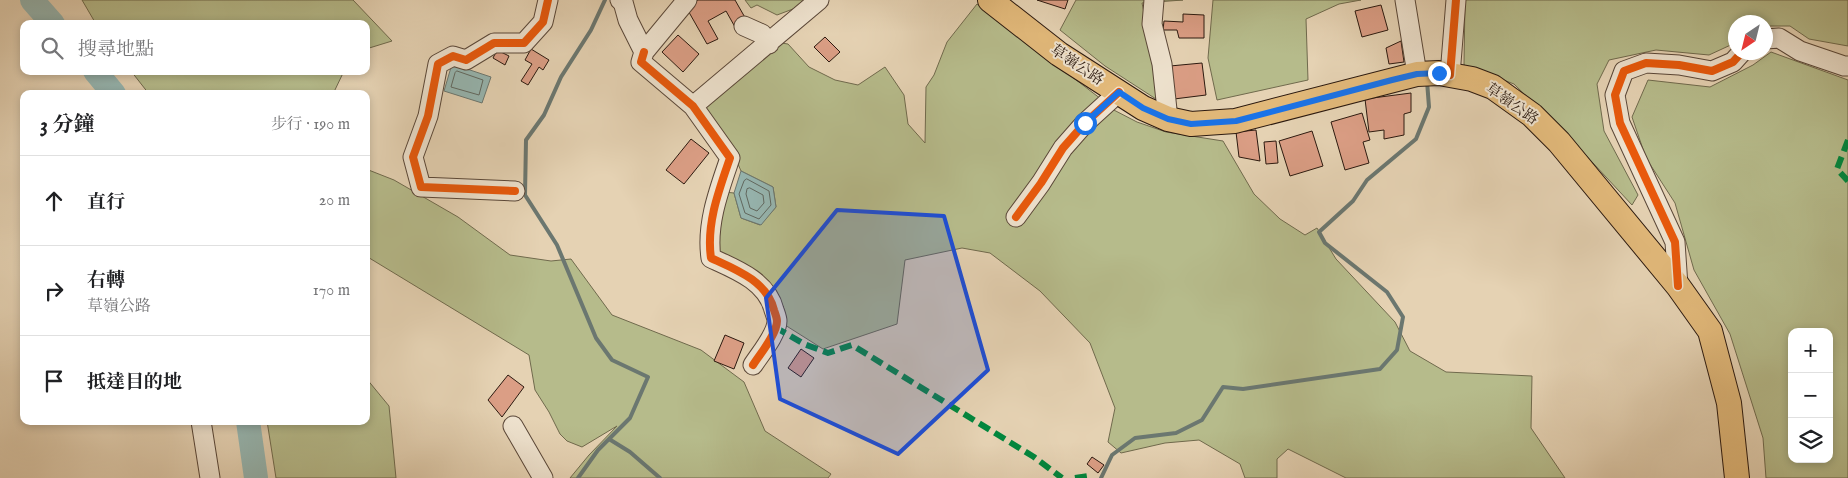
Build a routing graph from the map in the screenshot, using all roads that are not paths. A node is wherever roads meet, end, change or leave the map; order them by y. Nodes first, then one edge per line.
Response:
1 (548, 0) edge
2 (620, 0) edge
3 (686, 0) edge
4 (819, 0) edge
5 (990, 0) edge
6 (1154, 0) edge
7 (1405, 0) edge
8 (1456, 0) edge
9 (744, 26) dead end
10 (1773, 38) edge
11 (768, 44) junction
12 (644, 52) junction
13 (1735, 60) edge
14 (1848, 66) edge
15 (1417, 74) junction
16 (1450, 75) junction
17 (1119, 92) junction
18 (693, 106) junction
19 (1168, 119) junction
20 (515, 191) dead end
21 (1016, 217) dead end
22 (1678, 286) junction
23 (753, 365) dead end
24 (202, 425) edge
25 (513, 426) dead end
26 (210, 478) edge
27 (543, 478) edge
28 (1737, 478) edge

1 - 20 street
2 - 12 street
3 - 12 street
4 - 11 street
5 - 17 main road, 草嶺公路
6 - 19 street
7 - 15 street
8 - 16 street
9 - 11 street
10 - 14 street
11 - 18 street
12 - 18 street
13 - 22 street
15 - 16 main road, 草嶺公路
15 - 19 main road, 草嶺公路
16 - 22 main road, 草嶺公路
17 - 19 main road, 草嶺公路
17 - 21 street
18 - 23 street
22 - 28 main road, 草嶺公路
24 - 26 street
25 - 27 street

